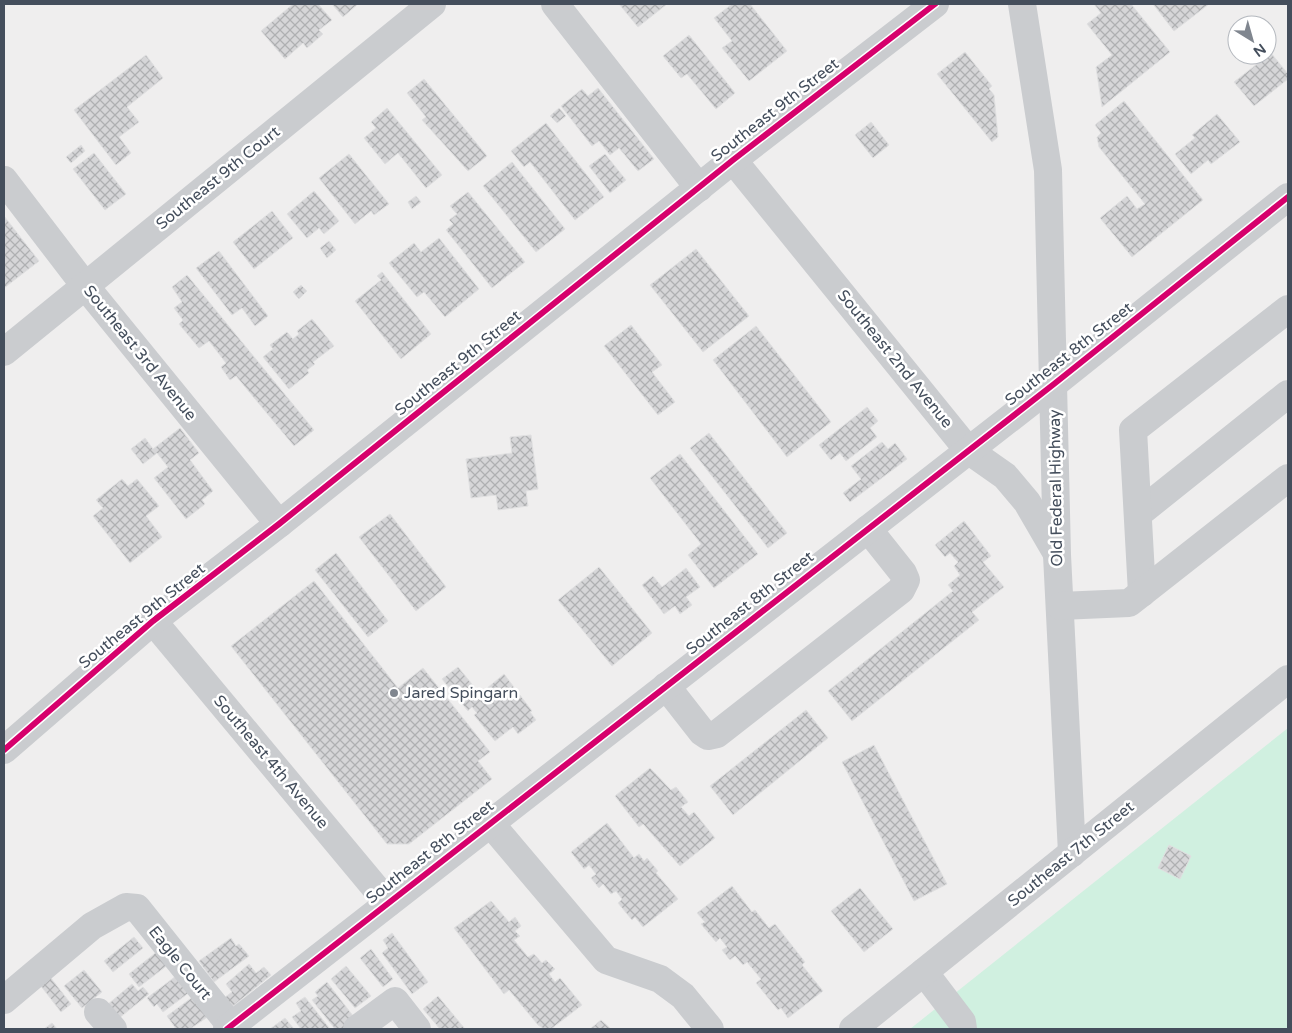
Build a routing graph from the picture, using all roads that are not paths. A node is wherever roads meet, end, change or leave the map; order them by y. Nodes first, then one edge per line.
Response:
1 (432, 4) edge
2 (555, 4) edge
3 (935, 4) edge
4 (1022, 4) edge
5 (732, 160) junction
6 (4, 180) edge
7 (699, 188) junction
8 (1288, 198) edge
9 (86, 287) junction
10 (1288, 309) edge
11 (4, 352) edge
12 (1054, 384) junction
13 (1288, 394) edge
14 (968, 450) junction
15 (1288, 478) edge
16 (1138, 514) junction
17 (279, 524) junction
18 (868, 529) junction
19 (1057, 555) junction
20 (1142, 593) junction
21 (1060, 606) junction
22 (153, 621) junction
23 (1288, 679) edge
24 (666, 686) junction
25 (4, 750) edge
26 (490, 823) junction
27 (1072, 853) junction
28 (388, 903) junction
29 (924, 972) junction
30 (4, 1000) edge
31 (229, 1028) edge
32 (357, 1029) edge
33 (417, 1029) edge
34 (710, 1029) edge
35 (853, 1029) edge
36 (963, 1029) edge

1 - 9 street, Southeast 9th Court
2 - 7 street
3 - 5 street, Southeast 9th Street
4 - 12 street, Old Federal Highway
5 - 7 street, Southeast 9th Street
5 - 14 street, Southeast 2nd Avenue
6 - 9 street, Southeast 3rd Avenue
7 - 17 street, Southeast 9th Street
8 - 12 street, Southeast 8th Street
9 - 11 street, Southeast 9th Court
9 - 17 street, Southeast 3rd Avenue
10 - 16 street
12 - 14 street, Southeast 8th Street
12 - 19 street, Old Federal Highway
13 - 16 street
14 - 18 street, Southeast 8th Street
14 - 19 street, Southeast 2nd Avenue
15 - 20 street
16 - 20 street
17 - 22 street, Southeast 9th Street
18 - 24 street, Southeast 8th Street
18 - 24 street
19 - 21 street, Old Federal Highway
20 - 21 street
21 - 27 street, Old Federal Highway
22 - 25 street, Southeast 9th Street
22 - 28 street, Southeast 4th Avenue
23 - 27 street, Southeast 7th Street
24 - 26 street, Southeast 8th Street
26 - 28 street, Southeast 8th Street
26 - 34 street
27 - 29 street, Southeast 7th Street
28 - 31 street, Southeast 8th Street
29 - 35 street, Southeast 7th Street
29 - 36 street
30 - 31 street, Eagle Court
32 - 33 street

